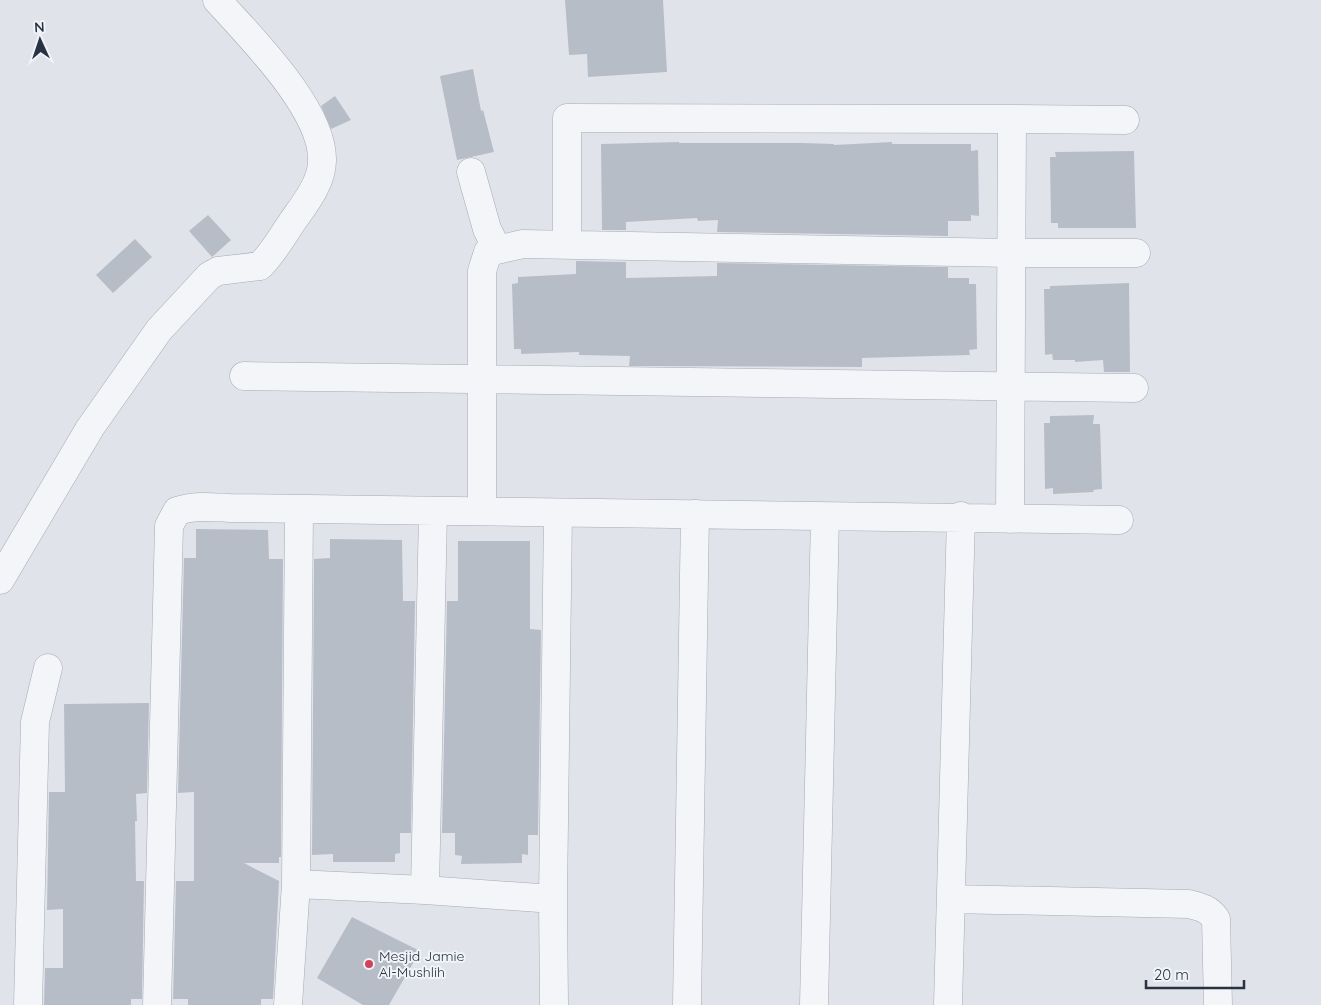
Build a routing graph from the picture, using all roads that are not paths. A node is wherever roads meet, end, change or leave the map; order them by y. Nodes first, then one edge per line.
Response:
1 (217, 0) edge
2 (1012, 119) junction
3 (1125, 120) dead end
4 (472, 172) dead end
5 (567, 245) junction
6 (488, 252) junction
7 (1012, 253) junction
8 (1136, 253) dead end
9 (244, 376) dead end
10 (482, 380) junction
11 (1011, 388) junction
12 (1134, 388) dead end
13 (299, 509) junction
14 (482, 511) junction
15 (433, 512) junction
16 (558, 513) junction
17 (695, 514) junction
18 (961, 516) junction
19 (824, 517) junction
20 (1010, 519) junction
21 (1119, 520) dead end
22 (0, 580) edge
23 (48, 668) dead end
24 (296, 884) junction
25 (425, 890) junction
26 (553, 899) junction
27 (951, 899) junction
28 (28, 1005) edge
29 (157, 1005) edge
30 (288, 1005) edge
31 (554, 1005) edge
32 (687, 1005) edge
33 (814, 1005) edge
34 (948, 1005) edge
35 (1218, 1005) edge

1 - 22 street
2 - 3 street
2 - 5 street
2 - 7 street
4 - 6 street
5 - 6 street
5 - 7 street
6 - 10 street
7 - 8 street
7 - 11 street
9 - 10 street
10 - 11 street
10 - 14 street
11 - 12 street
11 - 20 street
13 - 15 street
13 - 24 street
13 - 29 street
14 - 15 street
14 - 16 street
15 - 25 street
16 - 17 street
16 - 26 street
17 - 19 street
17 - 32 street
18 - 19 street
18 - 20 street
18 - 27 street
19 - 33 street
20 - 21 street
23 - 28 street
24 - 25 street
24 - 30 street
25 - 26 street
26 - 31 street
27 - 34 street
27 - 35 street

